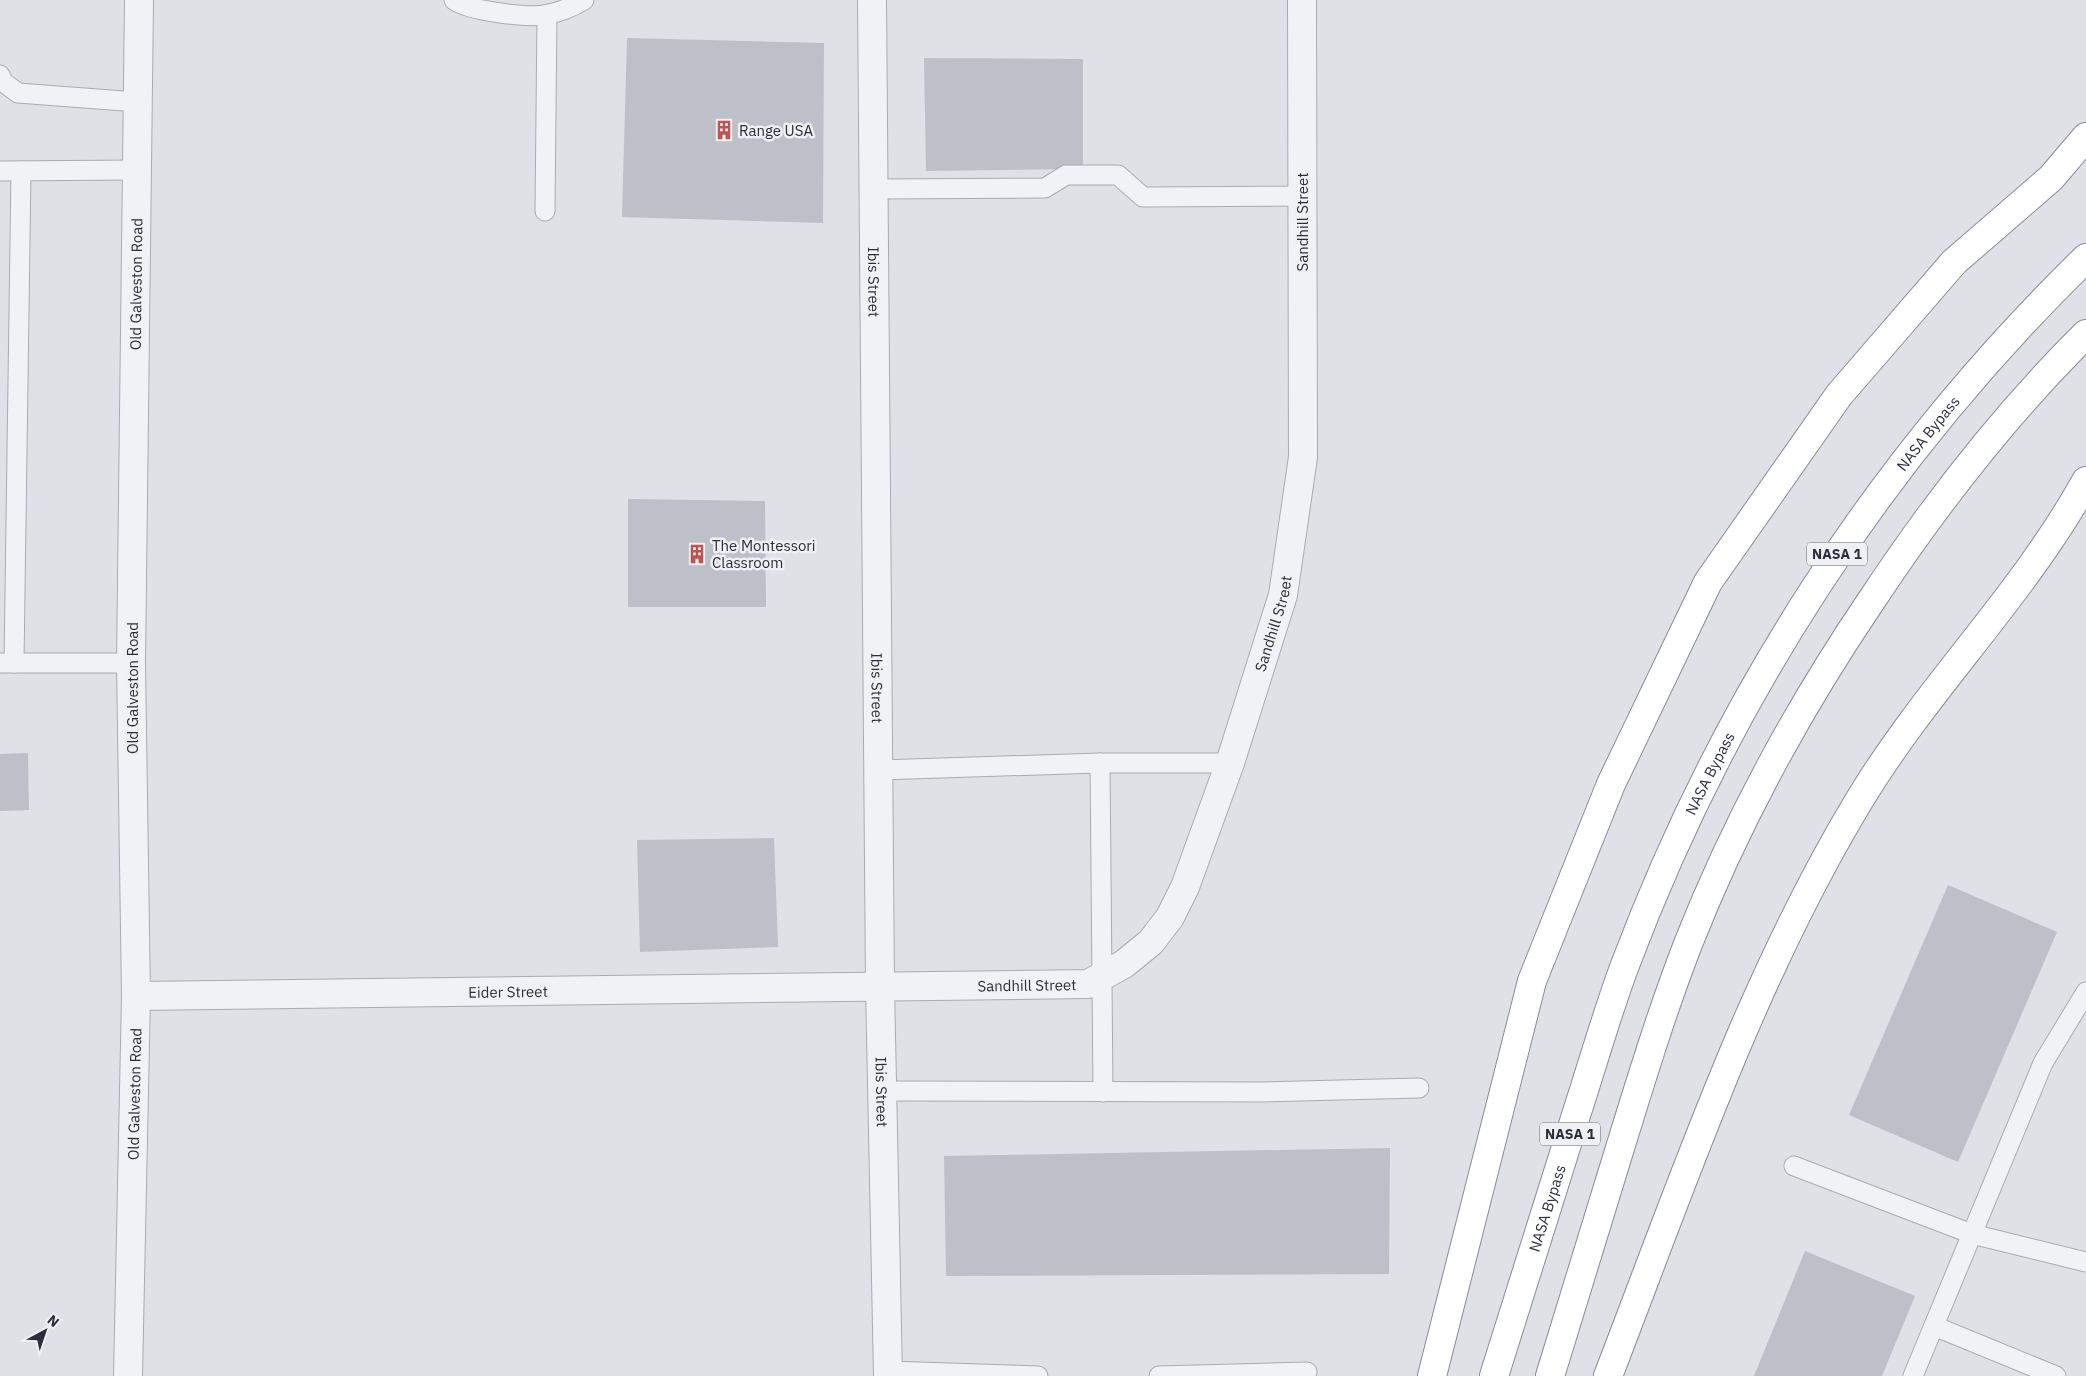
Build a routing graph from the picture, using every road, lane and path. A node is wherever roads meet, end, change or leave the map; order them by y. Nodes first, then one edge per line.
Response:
1 (139, 0) edge
2 (454, 0) edge
3 (584, 0) edge
4 (872, 0) edge
5 (1302, 0) edge
6 (547, 15) junction
7 (0, 75) edge
8 (137, 102) junction
9 (2086, 136) edge
10 (136, 170) junction
11 (0, 171) edge
12 (21, 171) junction
13 (875, 189) junction
14 (1302, 196) junction
15 (545, 211) dead end
16 (2086, 258) edge
17 (2086, 334) edge
18 (2086, 481) edge
19 (130, 663) junction
20 (7, 664) edge
21 (1100, 763) junction
22 (1230, 763) junction
23 (879, 770) junction
24 (1102, 976) junction
25 (880, 986) junction
26 (2086, 992) edge
27 (136, 996) junction
28 (2078, 1020) edge
29 (1419, 1088) dead end
30 (882, 1092) junction
31 (1102, 1092) junction
32 (1794, 1166) dead end
33 (1972, 1234) junction
34 (2086, 1262) edge
35 (1934, 1326) junction
36 (2014, 1368) edge
37 (1307, 1372) dead end
38 (888, 1373) edge
39 (128, 1376) edge
40 (1038, 1376) edge
41 (1159, 1376) edge
42 (1432, 1376) edge
43 (1494, 1376) edge
44 (1550, 1376) edge
45 (1608, 1376) edge
46 (1913, 1376) edge
47 (2056, 1376) edge

1 - 8 street, Old Galveston Road
2 - 6 lane
3 - 6 lane
4 - 13 street, Ibis Street
5 - 14 street, Sandhill Street
6 - 15 lane
7 - 8 lane
8 - 10 street, Old Galveston Road
9 - 42 highway
10 - 12 lane
10 - 19 street, Old Galveston Road
11 - 12 lane
12 - 20 lane
13 - 14 lane
13 - 23 street, Ibis Street
14 - 22 street, Sandhill Street
16 - 43 highway, NASA Bypass / NASA 1
17 - 44 highway, NASA 1
18 - 45 highway
19 - 20 lane
19 - 27 street, Old Galveston Road
21 - 22 lane
21 - 23 lane
21 - 24 lane
22 - 24 street, Sandhill Street
23 - 25 street, Ibis Street
24 - 25 street, Sandhill Street
24 - 31 lane
25 - 27 street, Eider Street
25 - 30 street, Ibis Street
26 - 28 lane
27 - 39 street, Old Galveston Road
28 - 33 lane
29 - 31 lane
30 - 31 lane
30 - 38 street, Ibis Street
32 - 33 lane
33 - 34 lane
33 - 35 lane
35 - 36 lane
35 - 46 lane
36 - 47 lane
37 - 41 lane
38 - 40 lane

